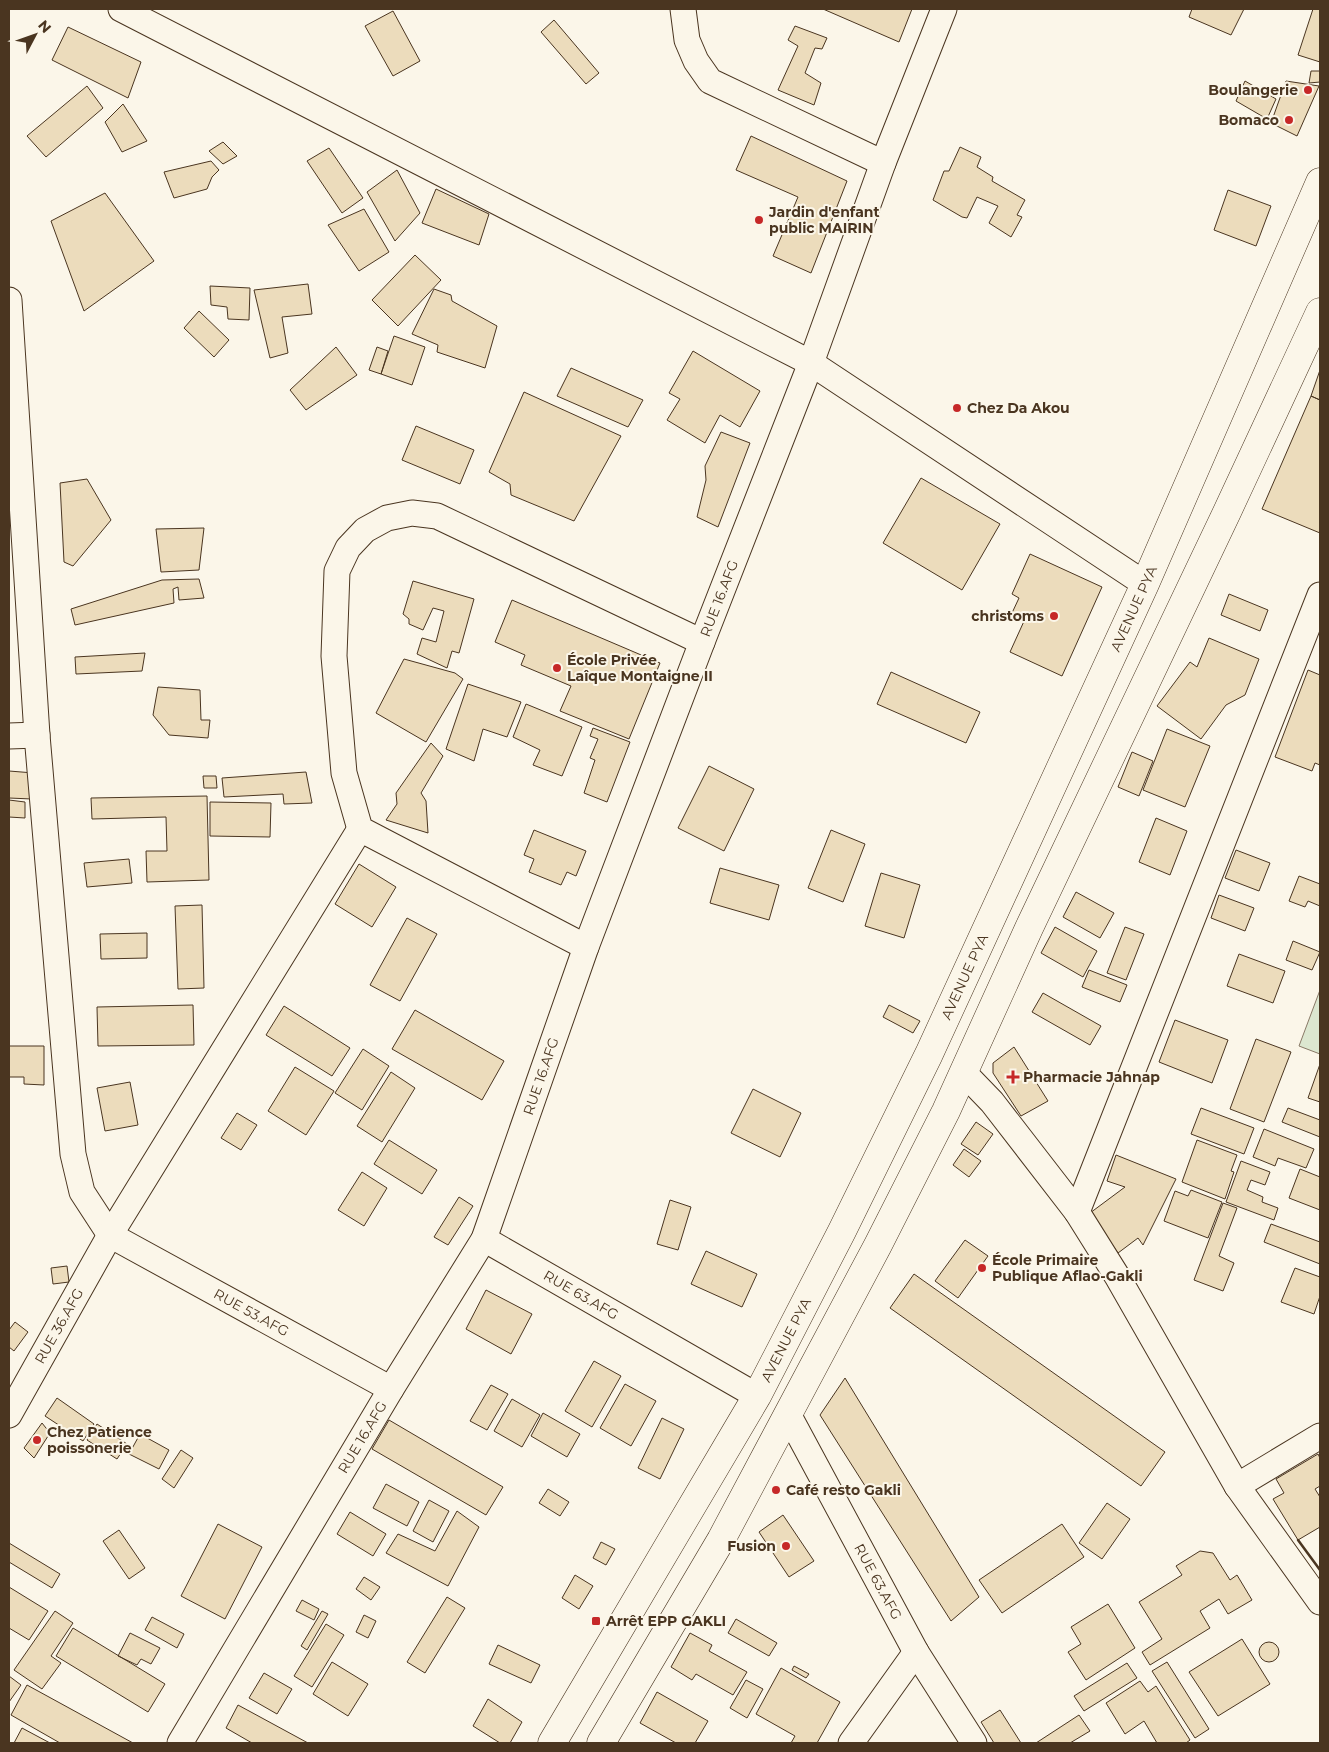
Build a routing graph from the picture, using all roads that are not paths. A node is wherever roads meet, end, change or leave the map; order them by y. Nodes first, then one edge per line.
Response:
1 (121, 9) edge
2 (683, 9) edge
3 (700, 9) edge
4 (944, 9) edge
5 (687, 40) junction
6 (883, 163) junction
7 (1320, 182) edge
8 (9, 300) edge
9 (1320, 312) edge
10 (811, 363) junction
11 (1145, 584) junction
12 (1320, 595) edge
13 (702, 642) junction
14 (9, 736) edge
15 (37, 736) junction
16 (360, 829) junction
17 (586, 947) junction
18 (929, 1054) junction
19 (964, 1073) junction
20 (1077, 1212) junction
21 (110, 1236) junction
22 (484, 1239) junction
23 (391, 1389) junction
24 (757, 1396) junction
25 (9, 1415) edge
26 (789, 1416) junction
27 (1319, 1435) edge
28 (1237, 1486) junction
29 (1320, 1602) edge
30 (916, 1652) junction
31 (180, 1743) edge
32 (552, 1743) edge
33 (601, 1743) edge
34 (851, 1743) edge
35 (974, 1743) edge

1 - 10 street
2 - 5 street
3 - 5 street
4 - 6 street, RUE 16.AFG
5 - 6 street
6 - 10 street, RUE 16.AFG
7 - 11 main road, AVENUE PYA
8 - 15 street
9 - 19 main road
10 - 11 street
10 - 13 street, RUE 16.AFG
11 - 18 main road, AVENUE PYA
12 - 20 street
13 - 16 street
13 - 17 street, RUE 16.AFG
14 - 15 street
15 - 21 street
16 - 17 street
16 - 21 street, RUE 36.AFG
17 - 22 street, RUE 16.AFG
18 - 19 main road
18 - 24 main road, AVENUE PYA
19 - 20 street
19 - 26 main road
20 - 28 street
21 - 23 street, RUE 53.AFG
21 - 25 street, RUE 36.AFG
22 - 23 street, RUE 16.AFG
22 - 24 street, RUE 63.AFG
23 - 31 street, RUE 16.AFG
24 - 26 main road
24 - 32 main road, AVENUE PYA
26 - 30 street, RUE 63.AFG
26 - 33 main road
27 - 28 street
28 - 29 street
30 - 34 street
30 - 35 street, RUE 63.AFG

